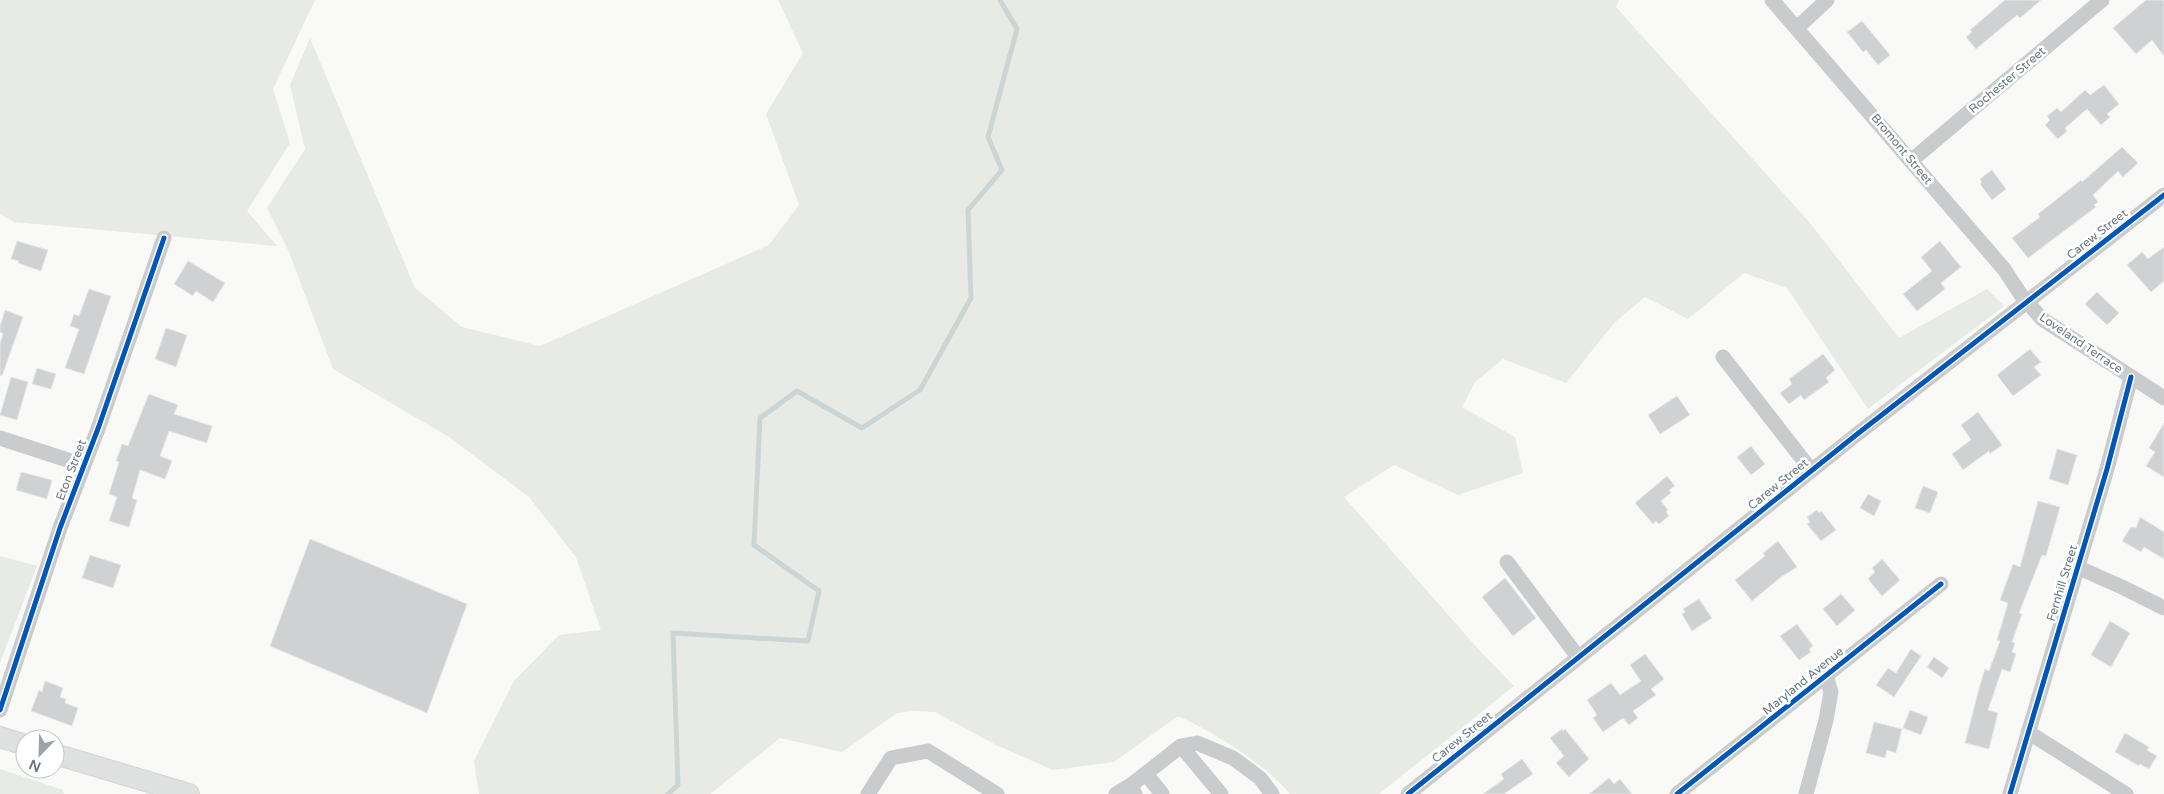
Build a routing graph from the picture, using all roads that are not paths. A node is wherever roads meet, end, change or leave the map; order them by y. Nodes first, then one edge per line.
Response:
1 (1772, 0) edge
2 (1827, 0) edge
3 (2102, 0) edge
4 (1797, 28) junction
5 (1912, 160) junction
6 (2164, 195) edge
7 (164, 238) dead end
8 (2026, 301) junction
9 (1723, 357) dead end
10 (2131, 377) junction
11 (2164, 398) edge
12 (0, 438) edge
13 (83, 465) junction
14 (1811, 470) junction
15 (1507, 562) dead end
16 (2077, 567) junction
17 (1941, 584) dead end
18 (2164, 608) edge
19 (1578, 657) junction
20 (1826, 676) junction
21 (0, 710) edge
22 (2028, 732) junction
23 (0, 737) edge
24 (15, 742) edge
25 (1181, 746) junction
26 (65, 757) edge
27 (1146, 774) junction
28 (1133, 789) edge
29 (189, 794) edge
30 (868, 794) edge
31 (997, 794) edge
32 (1116, 794) edge
33 (1162, 794) edge
34 (1221, 794) edge
35 (1272, 794) edge
36 (1408, 794) edge
37 (1677, 794) edge
38 (1806, 794) edge
39 (2010, 794) edge
40 (2126, 794) edge

1 - 4 street, Bromont Street
2 - 4 street
3 - 5 street, Rochester Street
4 - 5 street, Bromont Street
5 - 8 street, Bromont Street
6 - 8 street, Carew Street
7 - 13 street, Eton Street
8 - 10 street, Loveland Terrace
8 - 14 street, Carew Street
9 - 14 street
10 - 11 street, Loveland Terrace
10 - 16 street, Fernhill Street
12 - 13 street
13 - 21 street, Eton Street
14 - 19 street, Carew Street
15 - 19 street
16 - 18 street
16 - 22 street, Fernhill Street
17 - 20 street, Maryland Avenue
19 - 36 street, Carew Street
20 - 37 street, Maryland Avenue
20 - 38 street
22 - 39 street, Fernhill Street
22 - 40 street
23 - 24 main road
25 - 27 street
25 - 34 street
25 - 35 street
26 - 29 main road
27 - 28 street
27 - 33 street
28 - 32 street
30 - 31 street

